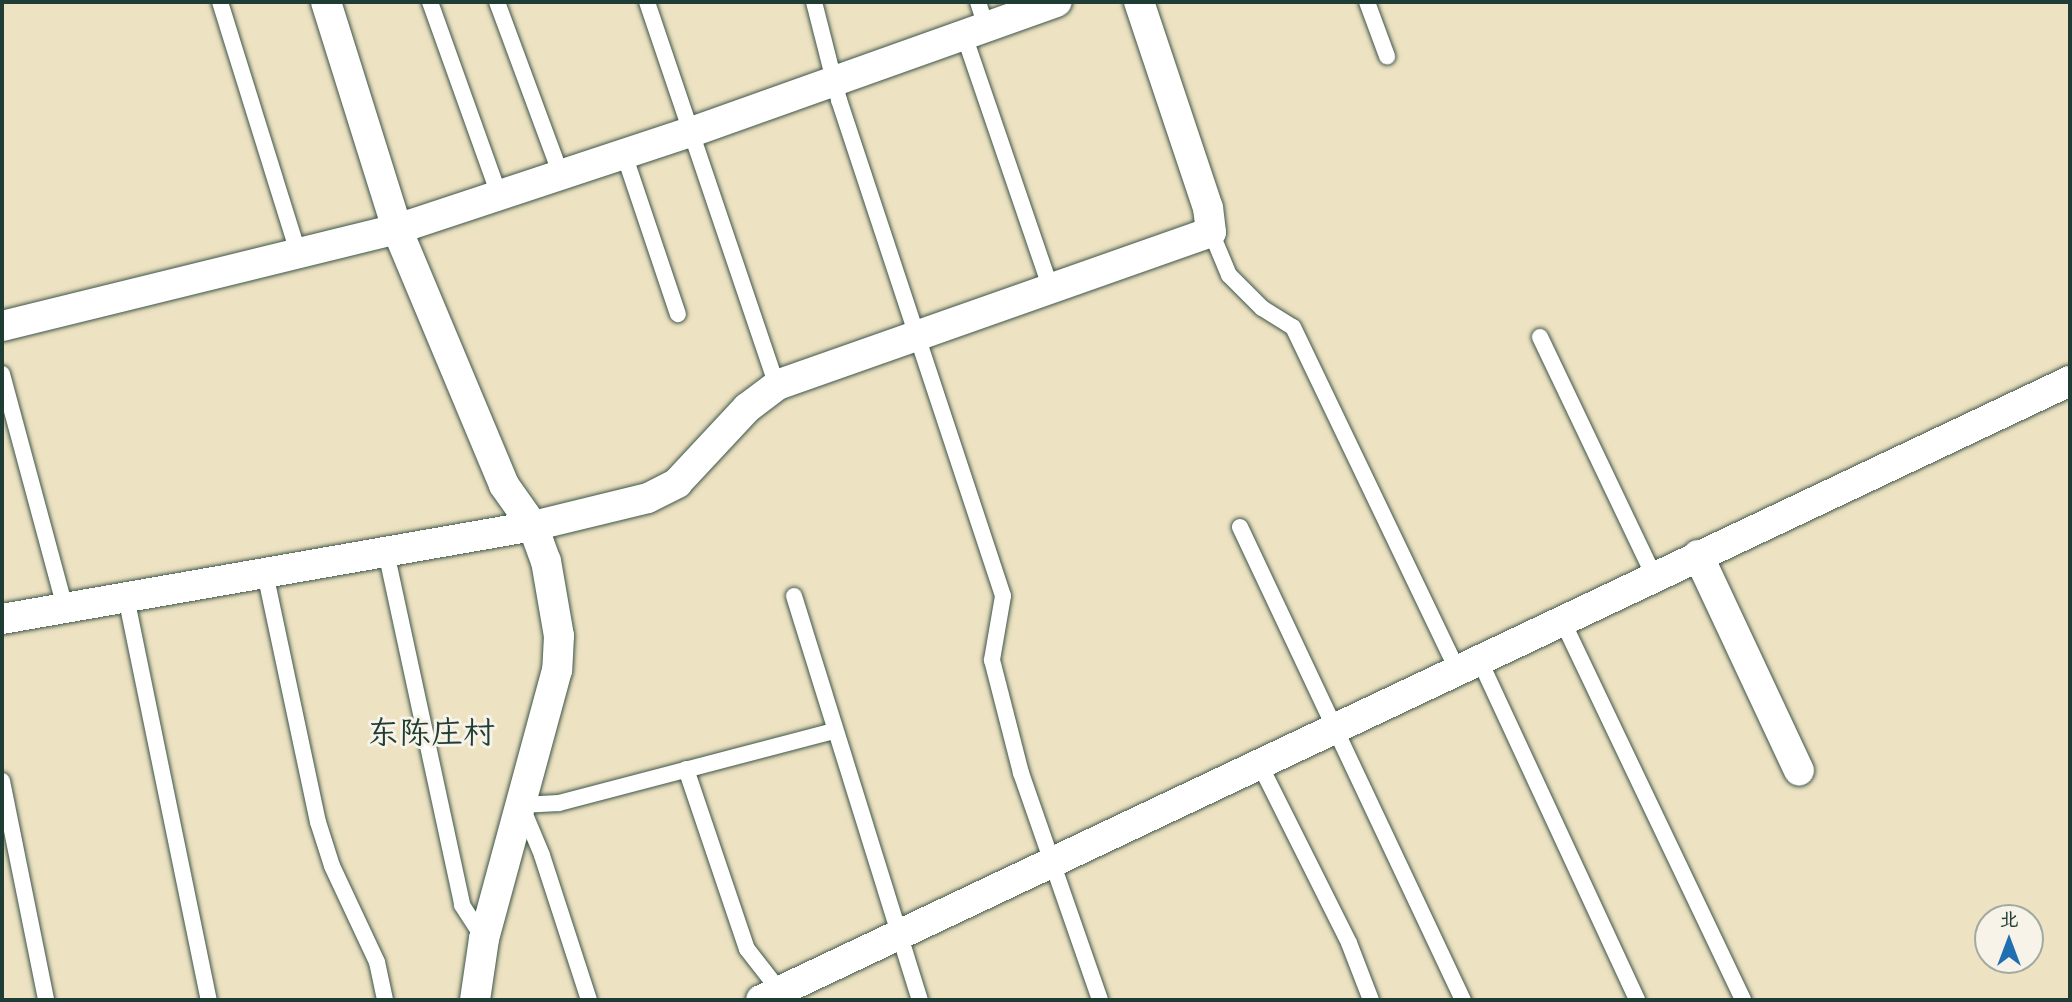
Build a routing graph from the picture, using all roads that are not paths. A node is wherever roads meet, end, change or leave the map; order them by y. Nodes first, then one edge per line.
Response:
1 (220, 2) edge
2 (326, 2) edge
3 (430, 2) edge
4 (497, 2) edge
5 (647, 2) edge
6 (814, 2) edge
7 (1057, 2) edge
8 (1139, 2) edge
9 (1367, 2) edge
10 (976, 21) edge
11 (1387, 56) dead end
12 (836, 80) junction
13 (694, 131) junction
14 (624, 154) junction
15 (561, 175) junction
16 (499, 195) junction
17 (397, 229) junction
18 (1212, 232) junction
19 (298, 253) junction
20 (1051, 289) junction
21 (678, 314) dead end
22 (2, 326) edge
23 (915, 334) junction
24 (1539, 337) dead end
25 (2, 374) edge
26 (2070, 380) edge
27 (777, 385) junction
28 (533, 526) junction
29 (1240, 527) dead end
30 (386, 552) junction
31 (1698, 555) junction
32 (265, 573) junction
33 (1654, 576) junction
34 (794, 596) dead end
35 (126, 597) junction
36 (65, 608) junction
37 (2, 619) edge
38 (1562, 620) junction
39 (1468, 664) junction
40 (1334, 727) junction
41 (834, 731) junction
42 (1259, 763) junction
43 (686, 769) junction
44 (1799, 771) dead end
45 (2, 781) edge
46 (521, 805) junction
47 (1051, 863) junction
48 (897, 937) junction
49 (484, 939) junction
50 (776, 997) edge
51 (46, 1000) edge
52 (209, 1000) edge
53 (385, 1000) edge
54 (475, 1000) edge
55 (589, 1000) edge
56 (920, 1000) edge
57 (1100, 1000) edge
58 (1371, 1000) edge
59 (1463, 1000) edge
60 (1637, 1000) edge
61 (1742, 1000) edge

1 - 19 lane
2 - 17 street
3 - 16 lane
4 - 15 lane
5 - 13 lane
6 - 12 lane
7 - 10 street
8 - 18 street
9 - 11 lane
10 - 12 street
10 - 20 lane
12 - 13 street
12 - 23 lane
13 - 14 street
13 - 27 lane
14 - 15 street
14 - 21 lane
15 - 16 street
16 - 17 street
17 - 19 street
17 - 28 street
18 - 20 street
18 - 39 lane
19 - 22 street
20 - 23 street
23 - 27 street
23 - 47 lane
24 - 33 lane
25 - 36 lane
26 - 31 street
27 - 28 street
28 - 30 street
28 - 46 street
29 - 40 lane
30 - 32 street
30 - 49 lane
31 - 33 street
31 - 44 street
32 - 35 street
32 - 53 lane
33 - 38 street
34 - 41 lane
35 - 36 street
35 - 52 lane
36 - 37 street
38 - 39 street
38 - 61 lane
39 - 40 street
39 - 60 lane
40 - 42 street
40 - 59 lane
41 - 43 lane
41 - 48 lane
42 - 47 street
42 - 58 lane
43 - 46 lane
43 - 50 lane
45 - 51 lane
46 - 49 street
46 - 55 lane
47 - 48 street
47 - 57 lane
48 - 50 street
48 - 56 lane
49 - 54 street

